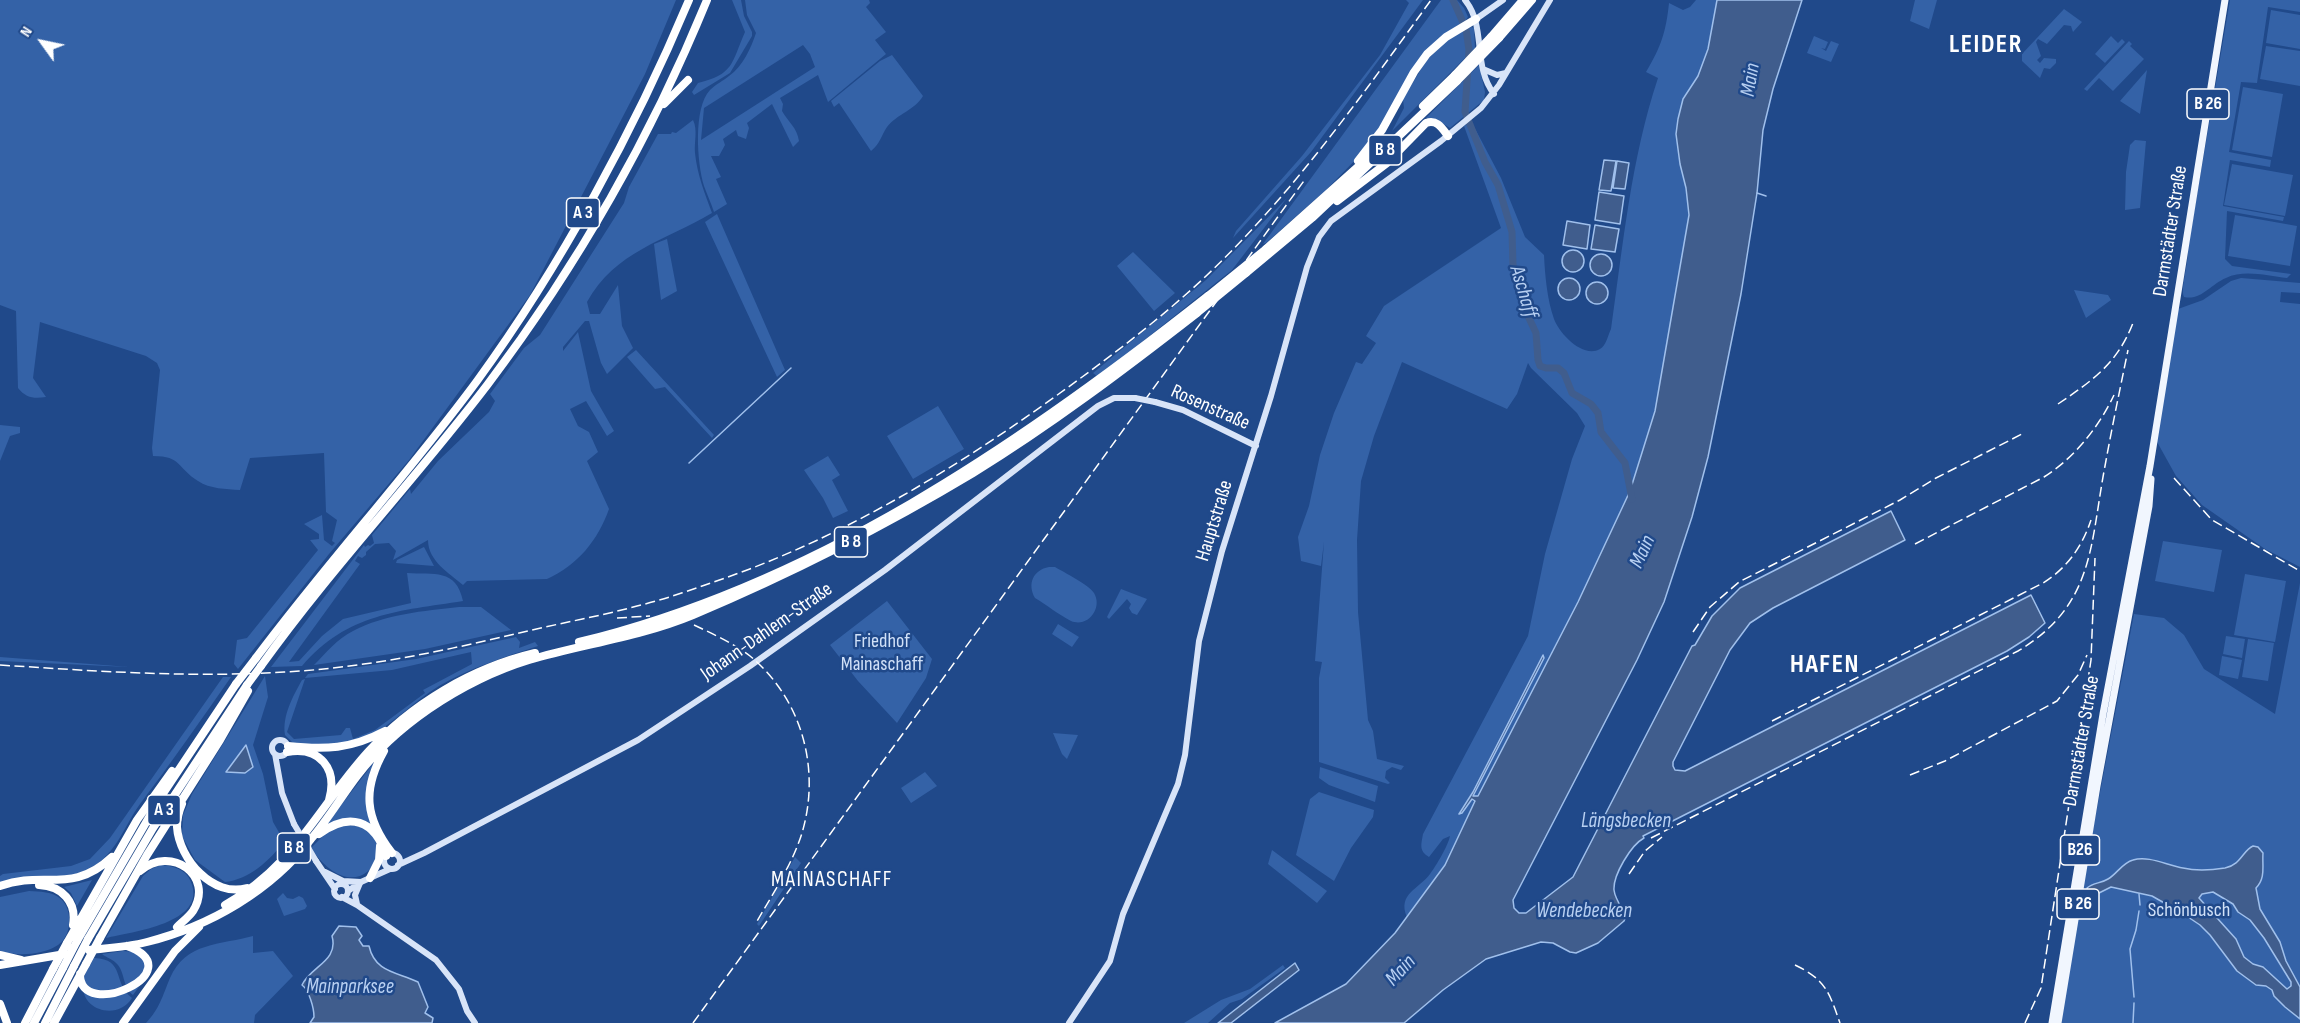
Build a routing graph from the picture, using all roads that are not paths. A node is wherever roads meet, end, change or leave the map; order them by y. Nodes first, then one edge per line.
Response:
1 (689, 0) edge
2 (707, 0) edge
3 (1465, 0) edge
4 (1503, 0) edge
5 (1523, 0) edge
6 (1532, 0) edge
7 (1550, 0) edge
8 (2225, 0) edge
9 (1472, 9) junction
10 (1488, 11) junction
11 (1474, 21) junction
12 (1478, 32) junction
13 (1495, 38) junction
14 (1483, 69) junction
15 (1506, 73) junction
16 (1456, 78) junction
17 (688, 80) dead end
18 (1488, 86) junction
19 (1494, 94) junction
20 (1485, 104) junction
21 (657, 111) junction
22 (1448, 136) junction
23 (1330, 193) junction
24 (1312, 218) junction
25 (1114, 398) joint
26 (1256, 446) junction
27 (2150, 466) junction
28 (258, 662) junction
29 (249, 686) junction
30 (218, 712) junction
31 (398, 723) junction
32 (390, 740) junction
33 (286, 751) junction
34 (275, 754) junction
35 (279, 769) junction
36 (187, 789) junction
37 (327, 806) junction
38 (311, 840) junction
39 (378, 840) junction
40 (120, 848) junction
41 (390, 857) junction
42 (416, 858) junction
43 (398, 865) junction
44 (390, 869) junction
45 (325, 872) junction
46 (135, 875) junction
47 (365, 880) junction
48 (256, 885) junction
49 (0, 886) edge
50 (343, 888) junction
51 (0, 892) edge
52 (342, 897) junction
53 (357, 905) junction
54 (206, 921) junction
55 (177, 927) junction
56 (72, 932) junction
57 (126, 946) junction
58 (104, 948) junction
59 (0, 955) edge
60 (24, 961) junction
61 (0, 963) edge
62 (80, 974) junction
63 (141, 994) junction
64 (81, 996) dead end
65 (0, 1004) edge
66 (132, 1006) junction
67 (120, 1011) dead end
68 (7, 1023) edge
69 (25, 1023) edge
70 (34, 1023) edge
71 (45, 1023) edge
72 (54, 1023) edge
73 (123, 1023) edge
74 (475, 1023) edge
75 (1069, 1023) edge
76 (2052, 1023) edge
77 (2058, 1023) edge

1 - 28 highway, A 3
2 - 21 highway, A 3
3 - 9 street
4 - 10 street
5 - 13 highway, B 8
6 - 13 highway, B 8
7 - 15 street, Hauptstraße
8 - 27 main road, Darmstädter Straße / B 26
9 - 10 street
9 - 11 street
10 - 11 street
10 - 12 street
11 - 12 street
11 - 23 highway
12 - 14 street
13 - 16 highway, B 8, bridge
14 - 15 street
14 - 18 street
15 - 19 street, Hauptstraße
16 - 23 highway, B 8
16 - 24 highway, B 8
17 - 21 highway
18 - 19 street
18 - 20 street
19 - 20 street, Hauptstraße
20 - 22 street, Hauptstraße
21 - 28 highway, A 3
22 - 24 highway
22 - 26 street, Hauptstraße
23 - 31 highway, B 8, bridge
24 - 32 highway, B 8, bridge
25 - 26 street, Rosenstraße, bridge
25 - 42 street, Johann-Dahlem-Straße
26 - 75 street, Hauptstraße
27 - 76 main road, Darmstädter Straße / B26
27 - 77 main road, Darmstädter Straße / B 26
28 - 29 highway, A 3, bridge
28 - 30 highway, A 3, bridge
29 - 36 highway
29 - 71 highway, A 3, bridge
30 - 40 highway
30 - 70 highway, A 3, bridge
31 - 33 highway
31 - 37 highway, B 8
32 - 38 highway, B 8
32 - 41 highway
33 - 34 street
33 - 34 street
33 - 35 street
33 - 37 highway
34 - 35 street
35 - 45 street, bridge
36 - 46 highway
36 - 48 highway
37 - 48 highway, B 8
38 - 39 highway
38 - 54 highway, B 8
39 - 41 highway
39 - 47 highway
40 - 49 highway
40 - 56 highway
41 - 42 street
41 - 43 street
41 - 44 street
41 - 47 street, Johann-Dahlem-Straße
42 - 43 street, Johann-Dahlem-Straße
43 - 44 street, Johann-Dahlem-Straße
44 - 47 street, Johann-Dahlem-Straße
45 - 47 street
45 - 50 street
46 - 55 highway
46 - 62 highway, bridge
47 - 50 street, Johann-Dahlem-Straße
47 - 53 street
48 - 55 highway, B 8
50 - 52 street, Johann-Dahlem-Straße
50 - 52 street
50 - 53 street
51 - 56 highway
52 - 53 street
53 - 74 street
54 - 57 highway, B 8
54 - 63 highway
55 - 58 highway, B 8
56 - 69 highway, bridge
57 - 58 highway, B 8
57 - 63 highway
58 - 60 highway, B 8
59 - 60 highway
60 - 61 highway, B 8
62 - 64 highway
62 - 72 highway
63 - 66 highway
65 - 68 highway
66 - 67 highway
66 - 73 highway

